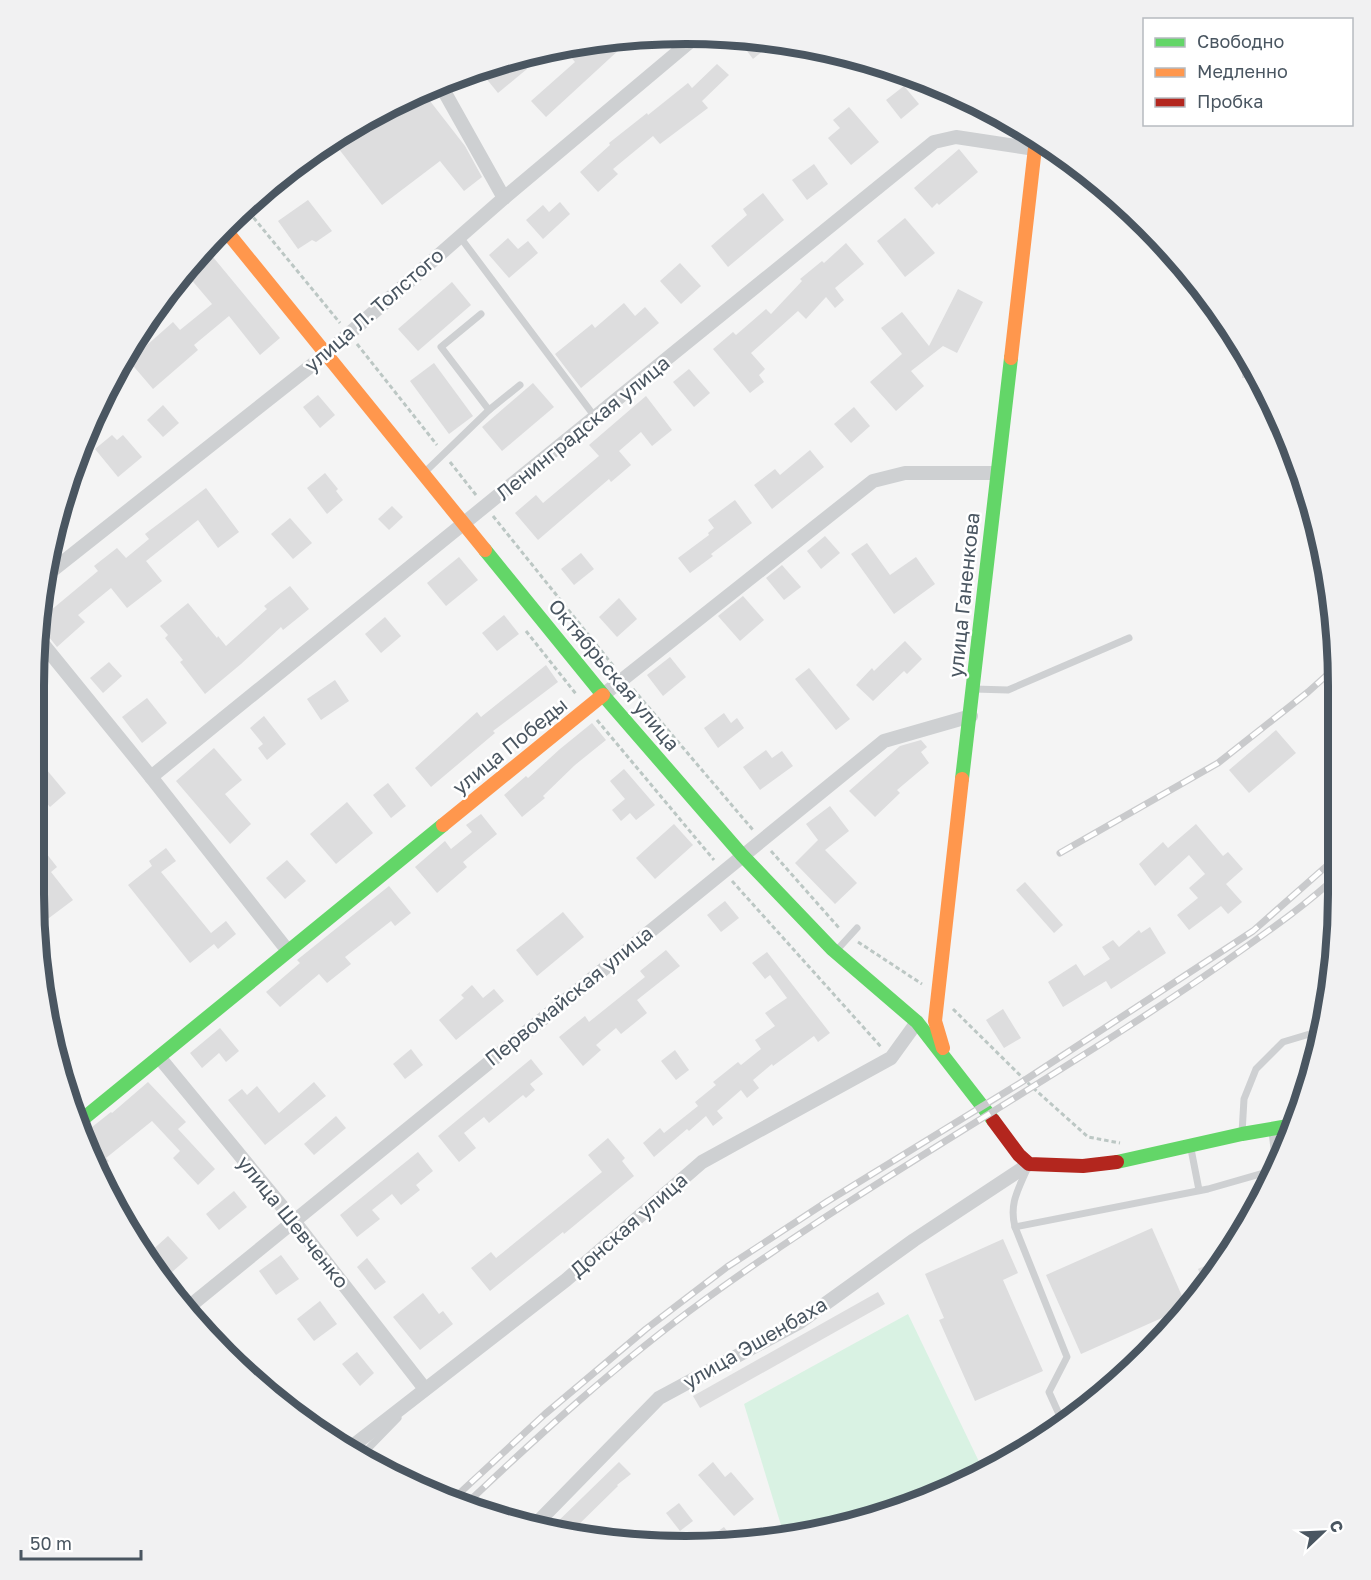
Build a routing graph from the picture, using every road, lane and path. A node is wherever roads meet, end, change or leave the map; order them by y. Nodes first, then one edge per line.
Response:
1 (687, 44) edge
2 (444, 91) edge
3 (1028, 143) edge
4 (1036, 148) edge
5 (504, 198) junction
6 (251, 214) edge
7 (229, 235) edge
8 (460, 237) junction
9 (481, 314) dead end
10 (349, 334) junction
11 (326, 354) junction
12 (520, 385) dead end
13 (489, 410) junction
14 (596, 418) junction
15 (444, 454) junction
16 (423, 473) junction
17 (997, 473) junction
18 (486, 507) junction
19 (465, 524) junction
20 (55, 569) edge
21 (1128, 638) dead end
22 (45, 647) edge
23 (624, 678) junction
24 (974, 689) junction
25 (603, 695) junction
26 (971, 716) junction
27 (151, 777) junction
28 (762, 839) junction
29 (742, 855) junction
30 (856, 928) dead end
31 (849, 936) junction
32 (288, 951) junction
33 (836, 952) junction
34 (938, 994) junction
35 (917, 1022) junction
36 (1312, 1033) edge
37 (944, 1054) junction
38 (159, 1057) junction
39 (84, 1118) edge
40 (1284, 1127) edge
41 (1272, 1129) junction
42 (1242, 1134) junction
43 (1122, 1143) dead end
44 (1190, 1146) junction
45 (1274, 1151) edge
46 (1029, 1164) junction
47 (1264, 1172) edge
48 (1199, 1190) junction
49 (294, 1221) junction
50 (1015, 1227) junction
51 (192, 1304) edge
52 (425, 1389) junction
53 (1059, 1416) edge
54 (355, 1445) edge
55 (366, 1451) edge
56 (540, 1520) edge

1 - 5 street, улица Л. Толстого
2 - 5 street
3 - 14 street, Ленинградская улица
4 - 17 street, улица Ганенкова
5 - 8 street, улица Л. Толстого
6 - 10 path
7 - 11 street, Октябрьская улица
8 - 10 street, улица Л. Толстого
8 - 14 lane
9 - 13 lane
10 - 11 street, улица Л. Толстого
10 - 15 path
11 - 16 street, Октябрьская улица
11 - 20 street, улица Л. Толстого
12 - 13 lane
13 - 15 lane
14 - 18 street, Ленинградская улица
15 - 16 lane
15 - 18 path
16 - 19 street, Октябрьская улица
17 - 23 street, улица Победы
17 - 24 street, улица Ганенкова
18 - 19 street, Ленинградская улица
18 - 23 path
19 - 25 street, Октябрьская улица
19 - 27 street, Ленинградская улица
21 - 24 lane
22 - 27 street
23 - 25 street, улица Победы
23 - 28 path
24 - 26 street, улица Ганенкова
25 - 29 street, Октябрьская улица
25 - 32 street, улица Победы
26 - 28 street, Первомайская улица
26 - 34 street, улица Ганенкова
27 - 32 street
28 - 29 street, Первомайская улица
28 - 31 path
29 - 33 street, Октябрьская улица
29 - 49 street, Первомайская улица
30 - 31 lane
31 - 33 lane
31 - 34 path
32 - 38 street, улица Победы
33 - 35 street, Октябрьская улица
34 - 37 street, улица Ганенкова
34 - 43 path
35 - 37 street, Октябрьская улица
35 - 52 street, Донская улица
36 - 42 lane
37 - 46 street, Октябрьская улица
38 - 39 street, улица Победы
38 - 49 street, улица Шевченко
40 - 41 street
41 - 42 street
41 - 45 lane
42 - 44 street
44 - 46 street
44 - 48 lane
46 - 50 lane
46 - 56 street, улица Эшенбаха
47 - 48 lane
48 - 50 lane
49 - 51 street, Первомайская улица
49 - 52 street, улица Шевченко
50 - 53 lane
52 - 54 street, Донская улица
52 - 55 lane

